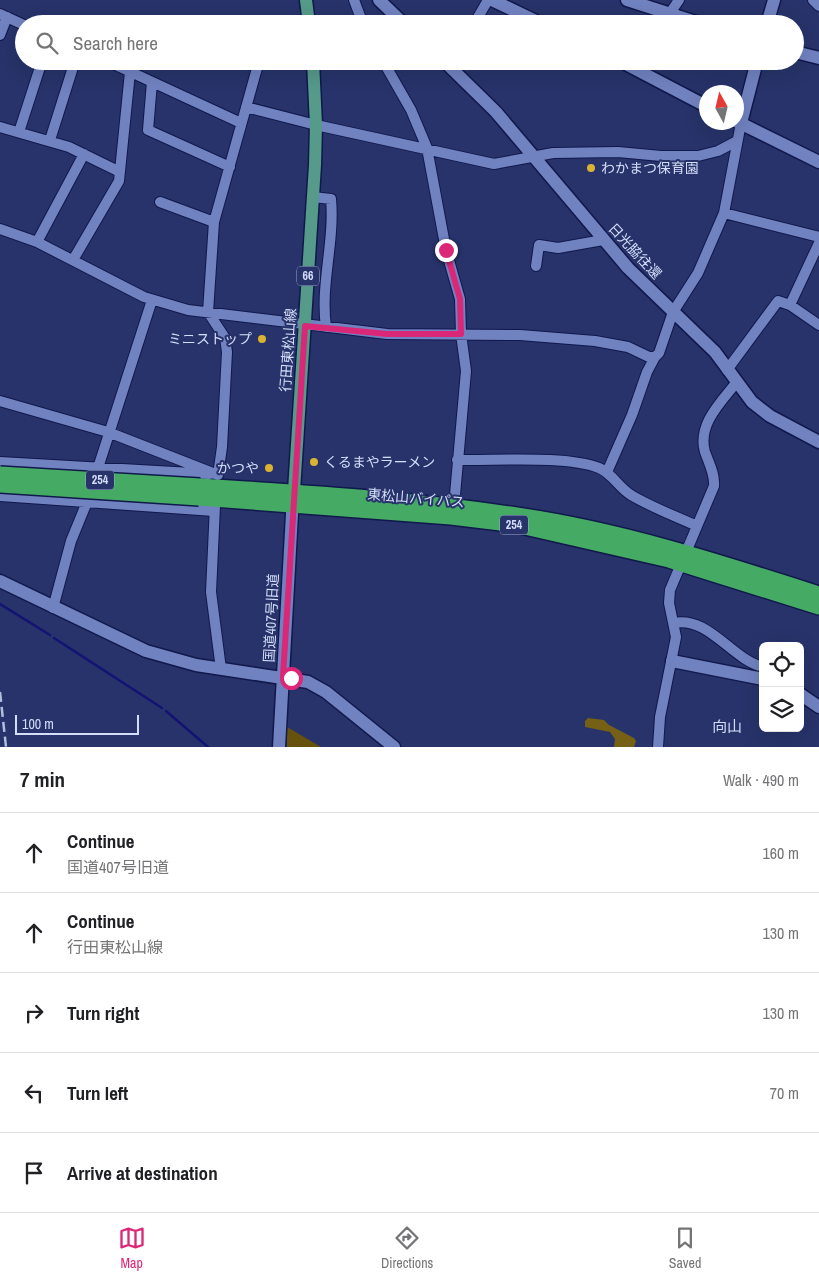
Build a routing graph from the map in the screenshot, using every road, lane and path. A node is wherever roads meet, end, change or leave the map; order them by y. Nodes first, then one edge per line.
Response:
1 (306, 0) edge
2 (354, 0) edge
3 (379, 0) edge
4 (627, 0) edge
5 (679, 0) edge
6 (774, 0) edge
7 (494, 1) edge
8 (670, 13) junction
9 (308, 15) edge
10 (360, 15) edge
11 (395, 15) edge
12 (482, 15) edge
13 (523, 15) edge
14 (676, 15) edge
15 (770, 15) edge
16 (3, 16) edge
17 (15, 21) edge
18 (0, 35) edge
19 (804, 54) edge
20 (819, 58) edge
21 (39, 70) edge
22 (73, 70) edge
23 (126, 70) edge
24 (256, 70) edge
25 (313, 70) edge
26 (388, 70) edge
27 (453, 70) edge
28 (637, 70) edge
29 (754, 70) edge
30 (130, 72) junction
31 (152, 82) junction
32 (699, 102) edge
33 (744, 105) edge
34 (246, 107) junction
35 (241, 123) junction
36 (744, 124) edge
37 (316, 125) junction
38 (0, 127) edge
39 (738, 130) edge
40 (19, 132) junction
41 (50, 140) junction
42 (737, 142) junction
43 (427, 148) junction
44 (84, 154) junction
45 (534, 157) junction
46 (819, 162) edge
47 (230, 168) junction
48 (120, 172) junction
49 (313, 196) junction
50 (160, 202) dead end
51 (724, 213) junction
52 (214, 222) junction
53 (0, 229) edge
54 (819, 237) edge
55 (603, 240) junction
56 (37, 242) junction
57 (819, 243) edge
58 (73, 260) junction
59 (536, 266) dead end
60 (152, 300) junction
61 (790, 305) junction
62 (208, 312) junction
63 (673, 312) junction
64 (819, 325) edge
65 (305, 326) junction
66 (326, 327) junction
67 (461, 334) junction
68 (655, 357) junction
69 (727, 370) junction
70 (736, 383) junction
71 (0, 401) edge
72 (108, 432) junction
73 (819, 442) edge
74 (456, 460) junction
75 (0, 462) edge
76 (96, 468) junction
77 (607, 472) junction
78 (0, 474) edge
79 (0, 485) edge
80 (200, 492) junction
81 (216, 493) junction
82 (0, 496) edge
83 (293, 498) junction
84 (87, 502) junction
85 (454, 506) junction
86 (697, 526) junction
87 (683, 558) junction
88 (0, 581) edge
89 (819, 594) edge
90 (819, 607) edge
91 (53, 608) junction
92 (674, 623) junction
93 (672, 661) junction
94 (759, 665) edge
95 (221, 669) junction
96 (283, 676) junction
97 (759, 678) edge
98 (804, 697) edge
99 (819, 707) edge
100 (377, 741) edge
101 (279, 747) edge
102 (394, 747) edge
103 (658, 747) edge

1 - 9 main road
2 - 10 street
3 - 11 street
4 - 8 street
5 - 8 street
6 - 15 street
7 - 12 street
7 - 13 street
8 - 14 street
16 - 17 street
16 - 18 street
19 - 20 street
21 - 40 street
22 - 41 street
23 - 30 street
24 - 34 street
25 - 37 main road, 行田東松山線 / 66
26 - 43 street
27 - 45 street, 日光脇往還
28 - 32 street
29 - 33 street
30 - 31 street
30 - 48 street
31 - 35 street
31 - 47 street
34 - 35 street
34 - 37 street
35 - 47 street
36 - 46 street
37 - 43 street
37 - 49 main road, 行田東松山線 / 66
38 - 40 street
39 - 42 street
40 - 41 street
41 - 44 street
42 - 45 street
42 - 51 street
43 - 45 street
43 - 67 street
44 - 48 street
44 - 56 street
45 - 55 street, 日光脇往還
47 - 52 street
48 - 58 street
49 - 65 main road, 行田東松山線 / 66
49 - 66 street
50 - 52 street
51 - 54 street
51 - 63 street
52 - 62 street
53 - 56 street
55 - 59 street
55 - 63 street, 日光脇往還
56 - 58 street
57 - 61 street
58 - 60 street
60 - 62 street
60 - 72 street
61 - 64 street
61 - 69 street
62 - 65 street
62 - 81 street
63 - 68 street
63 - 69 street, 日光脇往還
65 - 66 street
65 - 83 main road, 行田東松山線 / 66
66 - 67 street
67 - 68 street
67 - 74 street
68 - 77 street
69 - 70 street, 日光脇往還
70 - 73 street, 日光脇往還
70 - 86 street
71 - 72 street
72 - 76 street
72 - 81 street
74 - 77 street
74 - 85 street
75 - 76 street
76 - 81 street
76 - 84 street
77 - 86 street
78 - 80 highway, 東松山バイパス / 254, bridge
79 - 80 highway, 東松山バイパス / 254, bridge
80 - 81 highway, 東松山バイパス / 254
81 - 83 highway, 東松山バイパス / 254
81 - 84 street
81 - 95 street
82 - 84 street
83 - 85 highway, 東松山バイパス / 254
83 - 87 highway, 東松山バイパス / 254
83 - 96 street, 国道407号旧道
84 - 91 street
85 - 87 highway, 東松山バイパス / 254
86 - 87 street
87 - 89 highway, 東松山バイパス / 254
87 - 90 highway, 東松山バイパス / 254
87 - 92 street
88 - 91 street
91 - 95 street
92 - 93 street
92 - 94 street
93 - 97 street
93 - 103 street
95 - 96 street
96 - 100 street
96 - 101 street, 国道407号旧道
98 - 99 street
100 - 102 street

